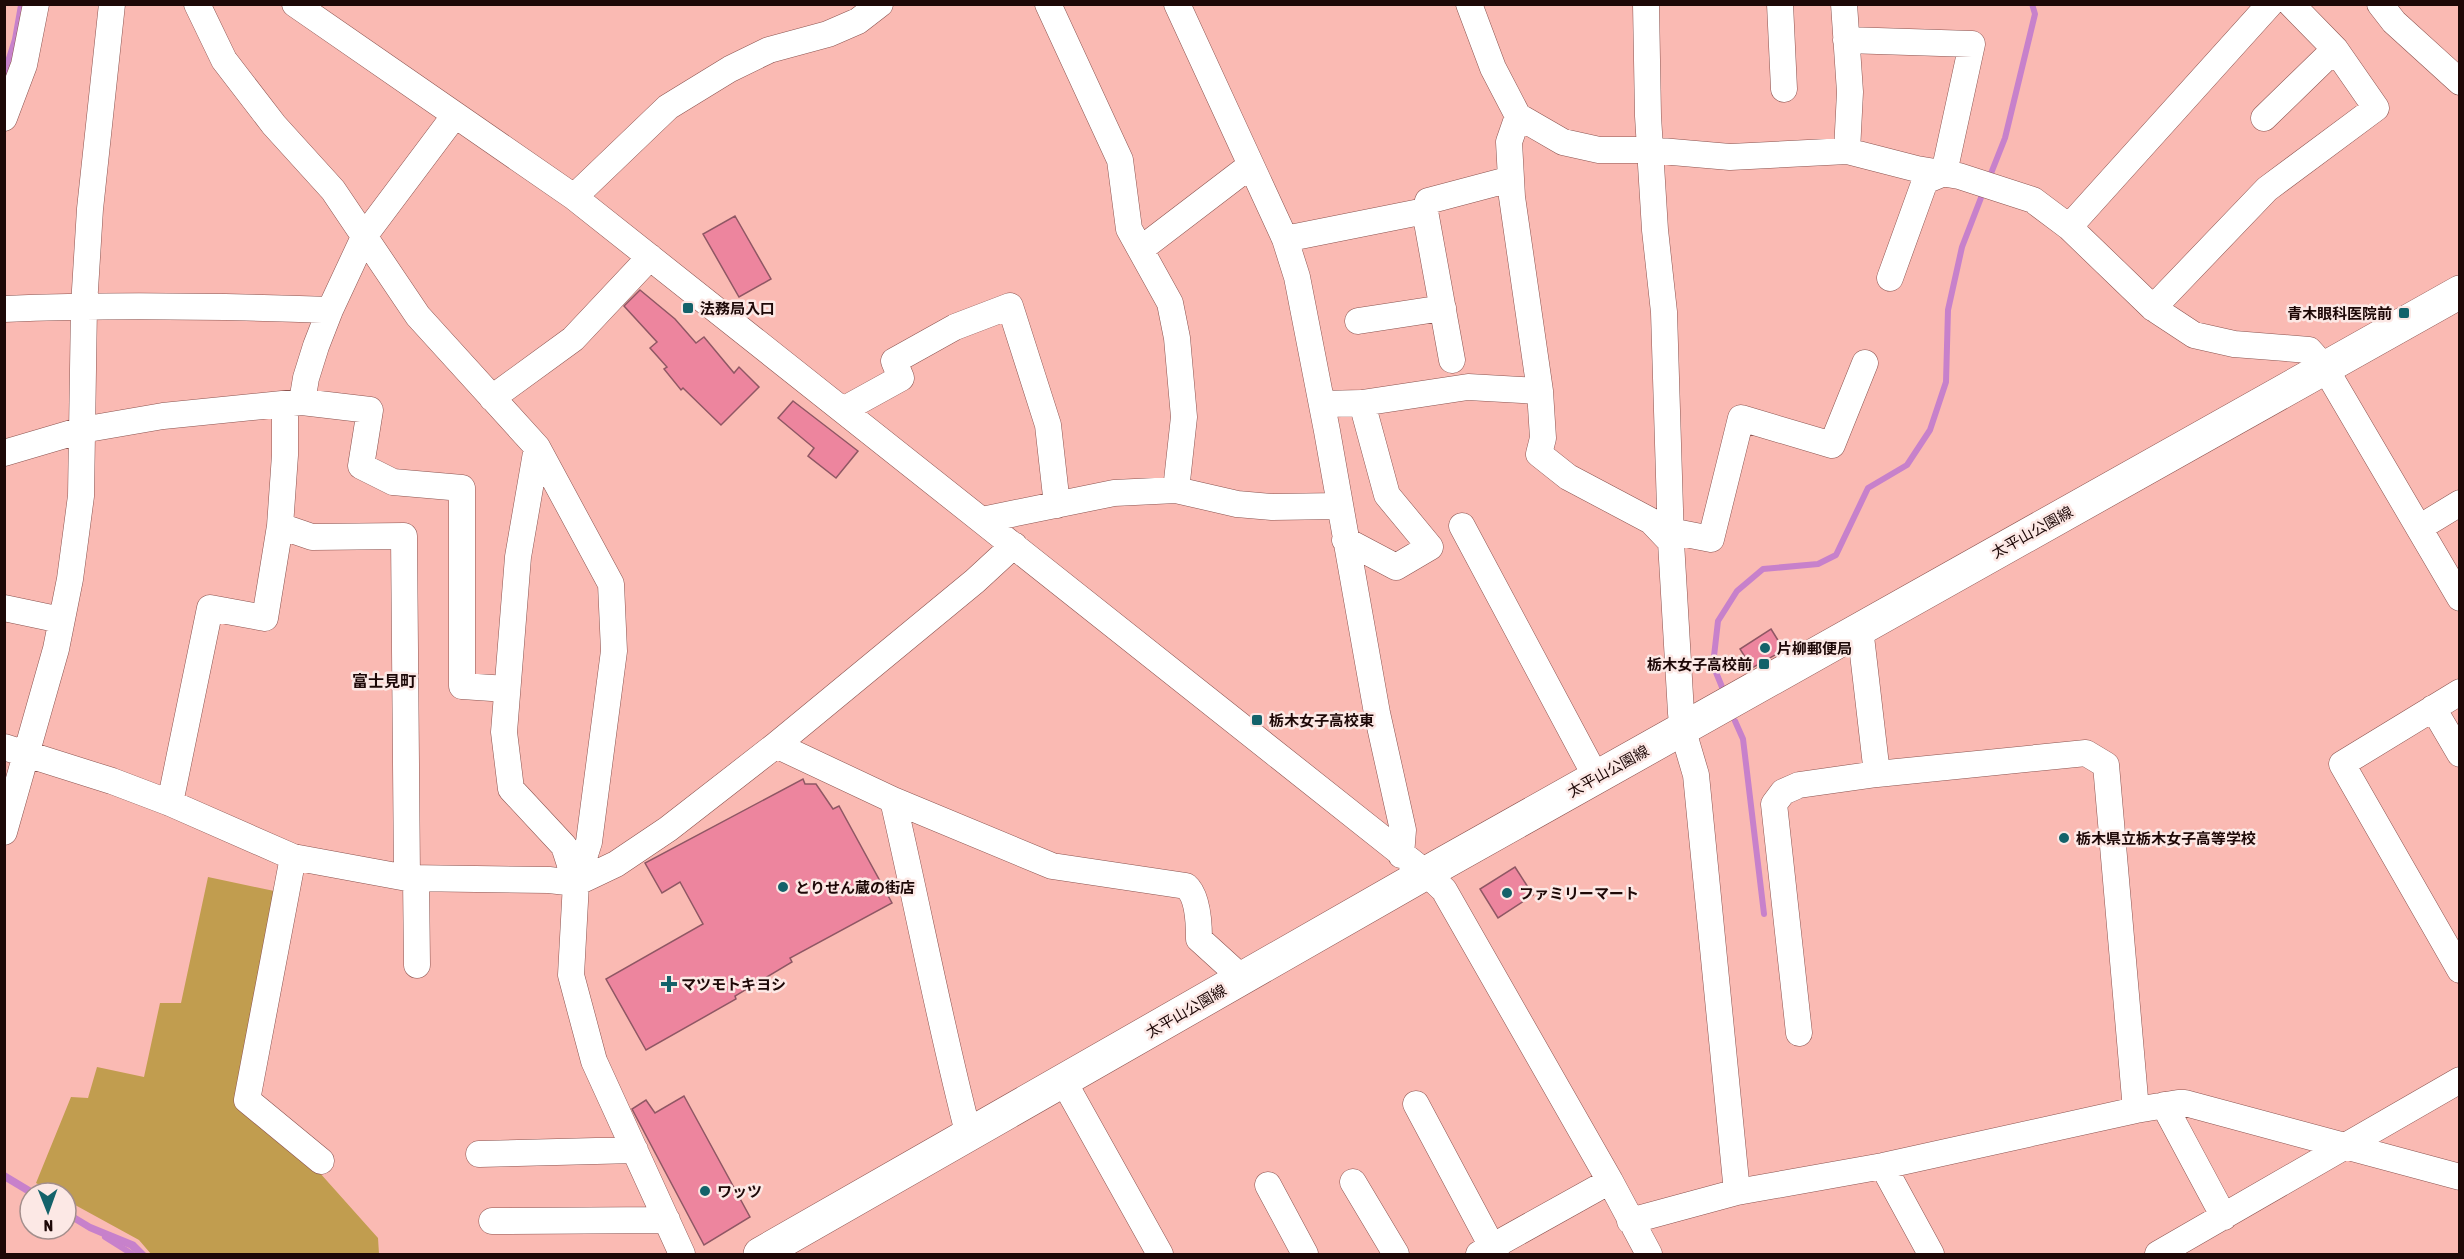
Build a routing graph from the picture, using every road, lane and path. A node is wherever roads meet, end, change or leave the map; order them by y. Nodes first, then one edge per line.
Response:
1 (36, 4) edge
2 (112, 4) edge
3 (197, 4) edge
4 (294, 4) edge
5 (880, 4) edge
6 (1048, 4) edge
7 (1177, 4) edge
8 (1469, 4) edge
9 (1646, 4) edge
10 (1780, 4) edge
11 (1844, 4) edge
12 (2270, 4) edge
13 (2291, 4) edge
14 (2380, 4) edge
15 (1846, 40) junction
16 (2335, 50) junction
17 (2460, 82) edge
18 (1784, 89) dead end
19 (455, 115) junction
20 (1518, 116) junction
21 (4, 118) edge
22 (2264, 118) dead end
23 (1649, 150) junction
24 (1847, 151) junction
25 (1251, 165) junction
26 (1944, 173) junction
27 (1511, 179) junction
28 (574, 197) junction
29 (1425, 211) junction
30 (2069, 227) junction
31 (365, 235) junction
32 (1285, 239) junction
33 (1140, 249) junction
34 (650, 257) junction
35 (1890, 278) dead end
36 (2460, 292) edge
37 (84, 306) junction
38 (1443, 308) junction
39 (2153, 308) junction
40 (4, 309) edge
41 (330, 310) junction
42 (1358, 321) dead end
43 (1452, 360) dead end
44 (1865, 363) dead end
45 (2325, 368) junction
46 (1540, 391) junction
47 (492, 398) junction
48 (293, 403) junction
49 (1362, 403) junction
50 (1322, 404) junction
51 (843, 410) junction
52 (82, 430) junction
53 (537, 447) junction
54 (4, 453) edge
55 (1176, 490) junction
56 (2460, 503) edge
57 (1057, 505) junction
58 (1339, 506) junction
59 (982, 520) junction
60 (280, 526) junction
61 (1462, 526) dead end
62 (2419, 528) junction
63 (1670, 537) junction
64 (1345, 540) junction
65 (1014, 546) junction
66 (2460, 598) edge
67 (4, 608) edge
68 (61, 620) junction
69 (1860, 628) junction
70 (507, 689) junction
71 (2460, 692) edge
72 (2433, 708) junction
73 (1683, 730) junction
74 (776, 745) junction
75 (16, 750) edge
76 (2460, 754) edge
77 (1877, 774) junction
78 (1596, 777) junction
79 (893, 800) junction
80 (170, 803) junction
81 (4, 832) edge
82 (293, 857) junction
83 (1413, 864) junction
84 (411, 878) junction
85 (576, 883) junction
86 (417, 965) dead end
87 (2460, 969) edge
88 (1243, 979) junction
89 (1799, 1033) dead end
90 (2460, 1080) edge
91 (1064, 1082) junction
92 (1416, 1104) dead end
93 (2164, 1105) junction
94 (2136, 1110) junction
95 (969, 1136) junction
96 (2349, 1146) junction
97 (635, 1150) junction
98 (479, 1154) dead end
99 (321, 1161) dead end
100 (1883, 1166) junction
101 (2460, 1177) edge
102 (1611, 1181) junction
103 (1353, 1182) dead end
104 (1268, 1185) dead end
105 (1737, 1192) junction
106 (2224, 1217) junction
107 (667, 1220) junction
108 (492, 1221) dead end
109 (1630, 1221) junction
110 (2172, 1251) edge
111 (1489, 1252) edge
112 (682, 1254) edge
113 (760, 1254) edge
114 (1160, 1254) edge
115 (1305, 1254) edge
116 (1396, 1254) edge
117 (1649, 1254) edge
118 (1931, 1254) edge

1 - 21 street
2 - 37 street
3 - 31 street
4 - 19 street
5 - 28 street
6 - 33 street
7 - 25 street
8 - 20 street
9 - 23 street
10 - 18 street
11 - 15 street
12 - 30 street
13 - 16 street
14 - 17 street
15 - 24 street
15 - 26 street
16 - 22 street
16 - 39 street
19 - 28 street
19 - 31 street
20 - 23 street
20 - 27 street
23 - 24 street
23 - 63 street
24 - 26 street
25 - 32 street
25 - 33 street
26 - 30 street
26 - 35 street
27 - 29 street
27 - 46 street
28 - 34 street
29 - 32 street
29 - 38 street
30 - 39 street
31 - 41 street
31 - 47 street
32 - 50 street
33 - 55 street
34 - 47 street
34 - 51 street
36 - 45 main road, 太平山公園線
37 - 40 street
37 - 41 street
37 - 52 street
38 - 42 street
38 - 43 street
39 - 45 street
41 - 48 street
44 - 63 street
45 - 62 street
45 - 69 main road, 太平山公園線
46 - 49 street
46 - 63 street
47 - 53 street
48 - 52 street
48 - 60 street
48 - 70 street
49 - 50 street
49 - 64 street
50 - 58 street
51 - 57 street
51 - 59 street
52 - 54 street
52 - 68 street
53 - 70 street
53 - 85 street
55 - 57 street
55 - 58 street
56 - 62 street
57 - 59 street
58 - 64 street
59 - 65 street
60 - 80 street
60 - 84 street
61 - 78 street
62 - 66 street
63 - 73 street
64 - 83 street
65 - 74 street
65 - 83 street
67 - 68 street
68 - 75 street
69 - 73 main road, 太平山公園線
69 - 77 street
70 - 85 street
71 - 72 street
72 - 76 street
72 - 87 street
73 - 78 main road, 太平山公園線
73 - 105 street
74 - 79 street
74 - 85 street
75 - 80 street
75 - 81 street
77 - 89 street
77 - 94 street
78 - 83 main road, 太平山公園線
79 - 88 street
79 - 95 street
80 - 82 street
82 - 84 street
82 - 99 street
83 - 88 main road, 太平山公園線
83 - 102 street
84 - 85 street
84 - 86 street
85 - 97 street
88 - 91 main road, 太平山公園線
90 - 96 street
91 - 95 main road, 太平山公園線
91 - 114 street
92 - 111 street
93 - 94 street
93 - 96 street
93 - 106 street
94 - 100 street
95 - 113 main road, 太平山公園線
96 - 101 street
96 - 106 street
97 - 98 street
97 - 107 street
100 - 105 street
100 - 118 street
102 - 109 street
102 - 111 street
103 - 116 street
104 - 115 street
105 - 109 street
106 - 110 street
107 - 108 street
107 - 112 street
109 - 117 street

